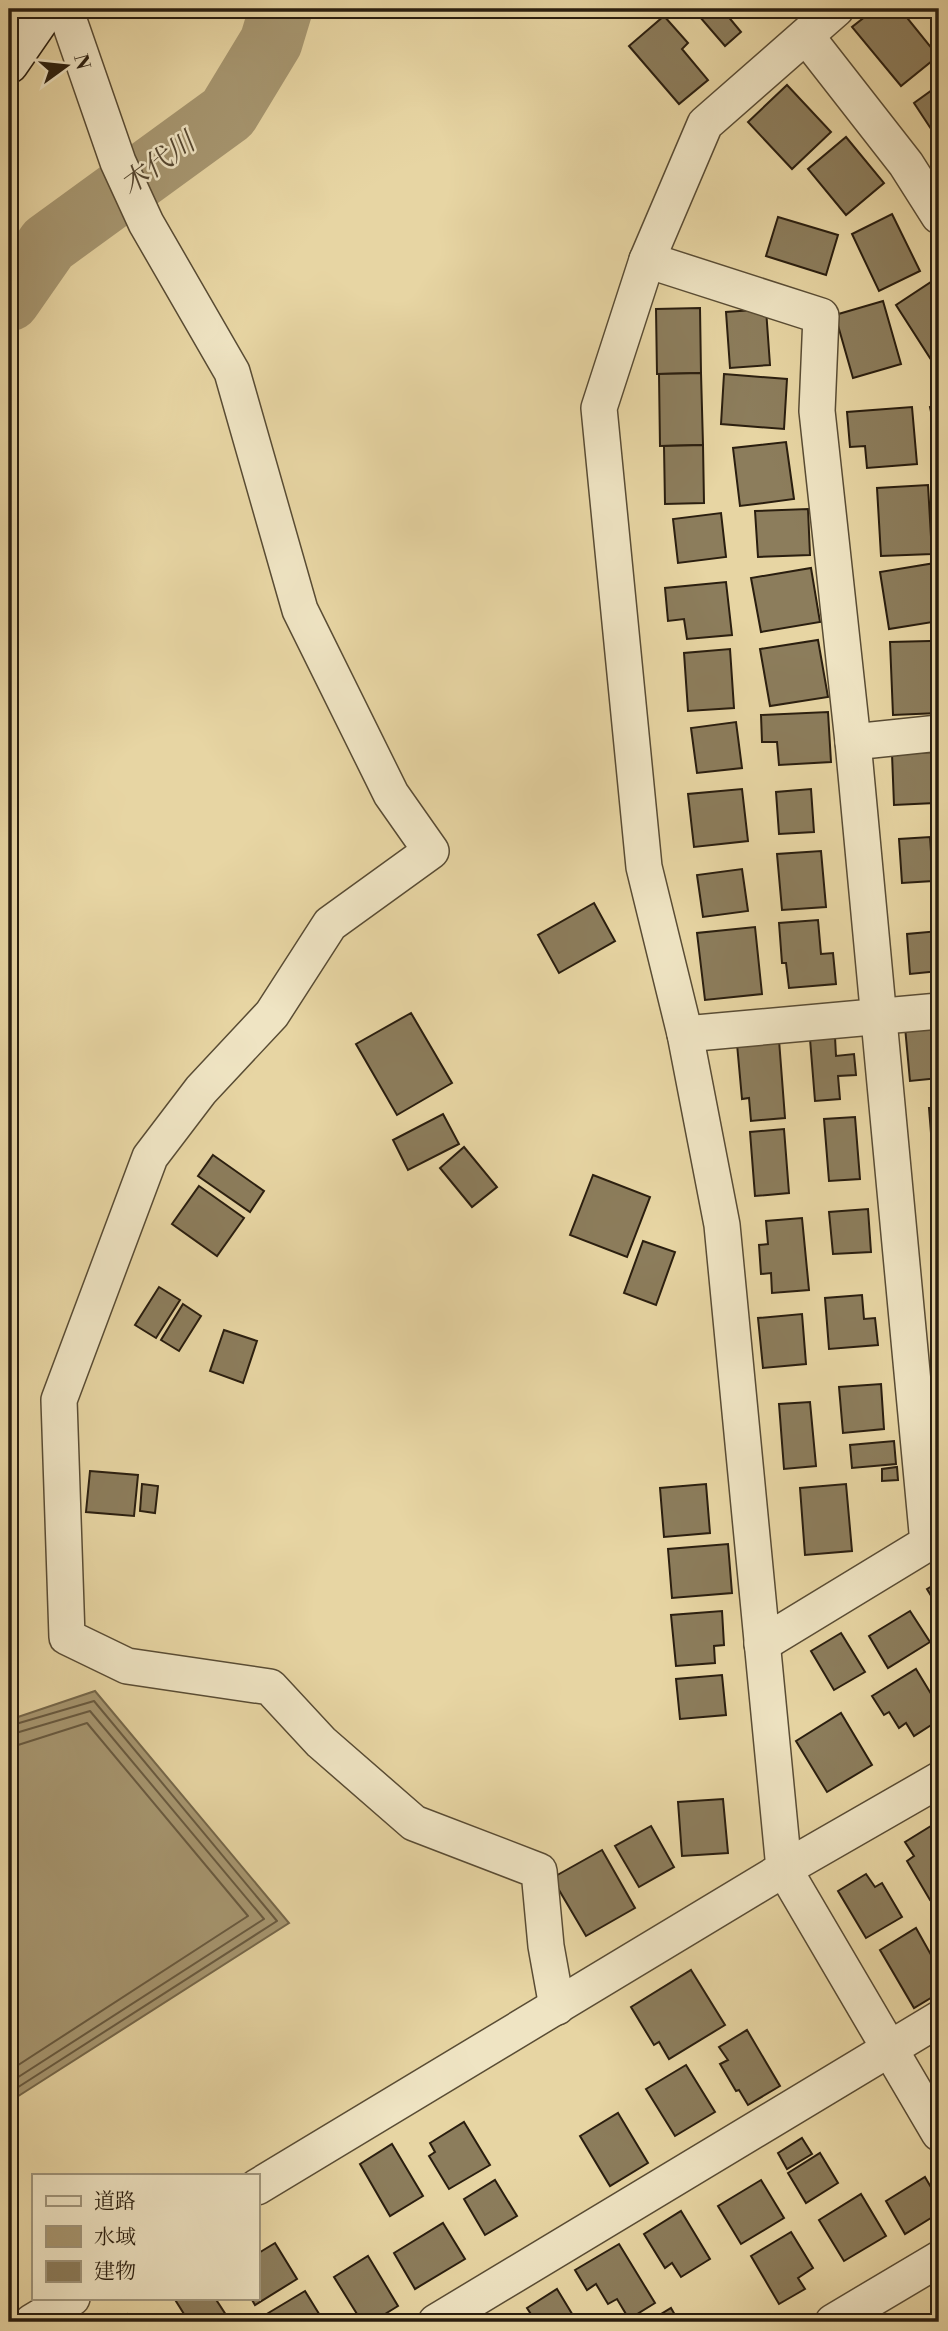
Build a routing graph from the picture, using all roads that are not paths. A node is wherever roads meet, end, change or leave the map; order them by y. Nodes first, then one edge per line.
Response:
1 (47, 9) edge
2 (65, 9) edge
3 (836, 9) edge
4 (806, 36) junction
5 (9, 64) edge
6 (939, 216) edge
7 (647, 260) junction
8 (939, 733) edge
9 (853, 742) junction
10 (939, 1011) edge
11 (879, 1017) junction
12 (685, 1034) junction
13 (933, 1539) edge
14 (762, 1644) junction
15 (939, 1780) edge
16 (785, 1870) junction
17 (556, 2007) junction
18 (939, 2019) edge
19 (890, 2048) junction
20 (939, 2133) edge
21 (259, 2186) edge
22 (939, 2259) edge
23 (436, 2322) edge
24 (833, 2322) edge

1 - 5 main road
2 - 17 street
3 - 4 street
4 - 6 street
4 - 7 street
7 - 9 street
7 - 12 street
8 - 9 street
9 - 11 street
10 - 11 street
11 - 12 street
11 - 13 street
12 - 14 street
13 - 14 street
14 - 16 street
15 - 16 street
16 - 17 street
16 - 19 street
17 - 21 street
18 - 19 street
19 - 20 street
19 - 23 street
22 - 24 street

